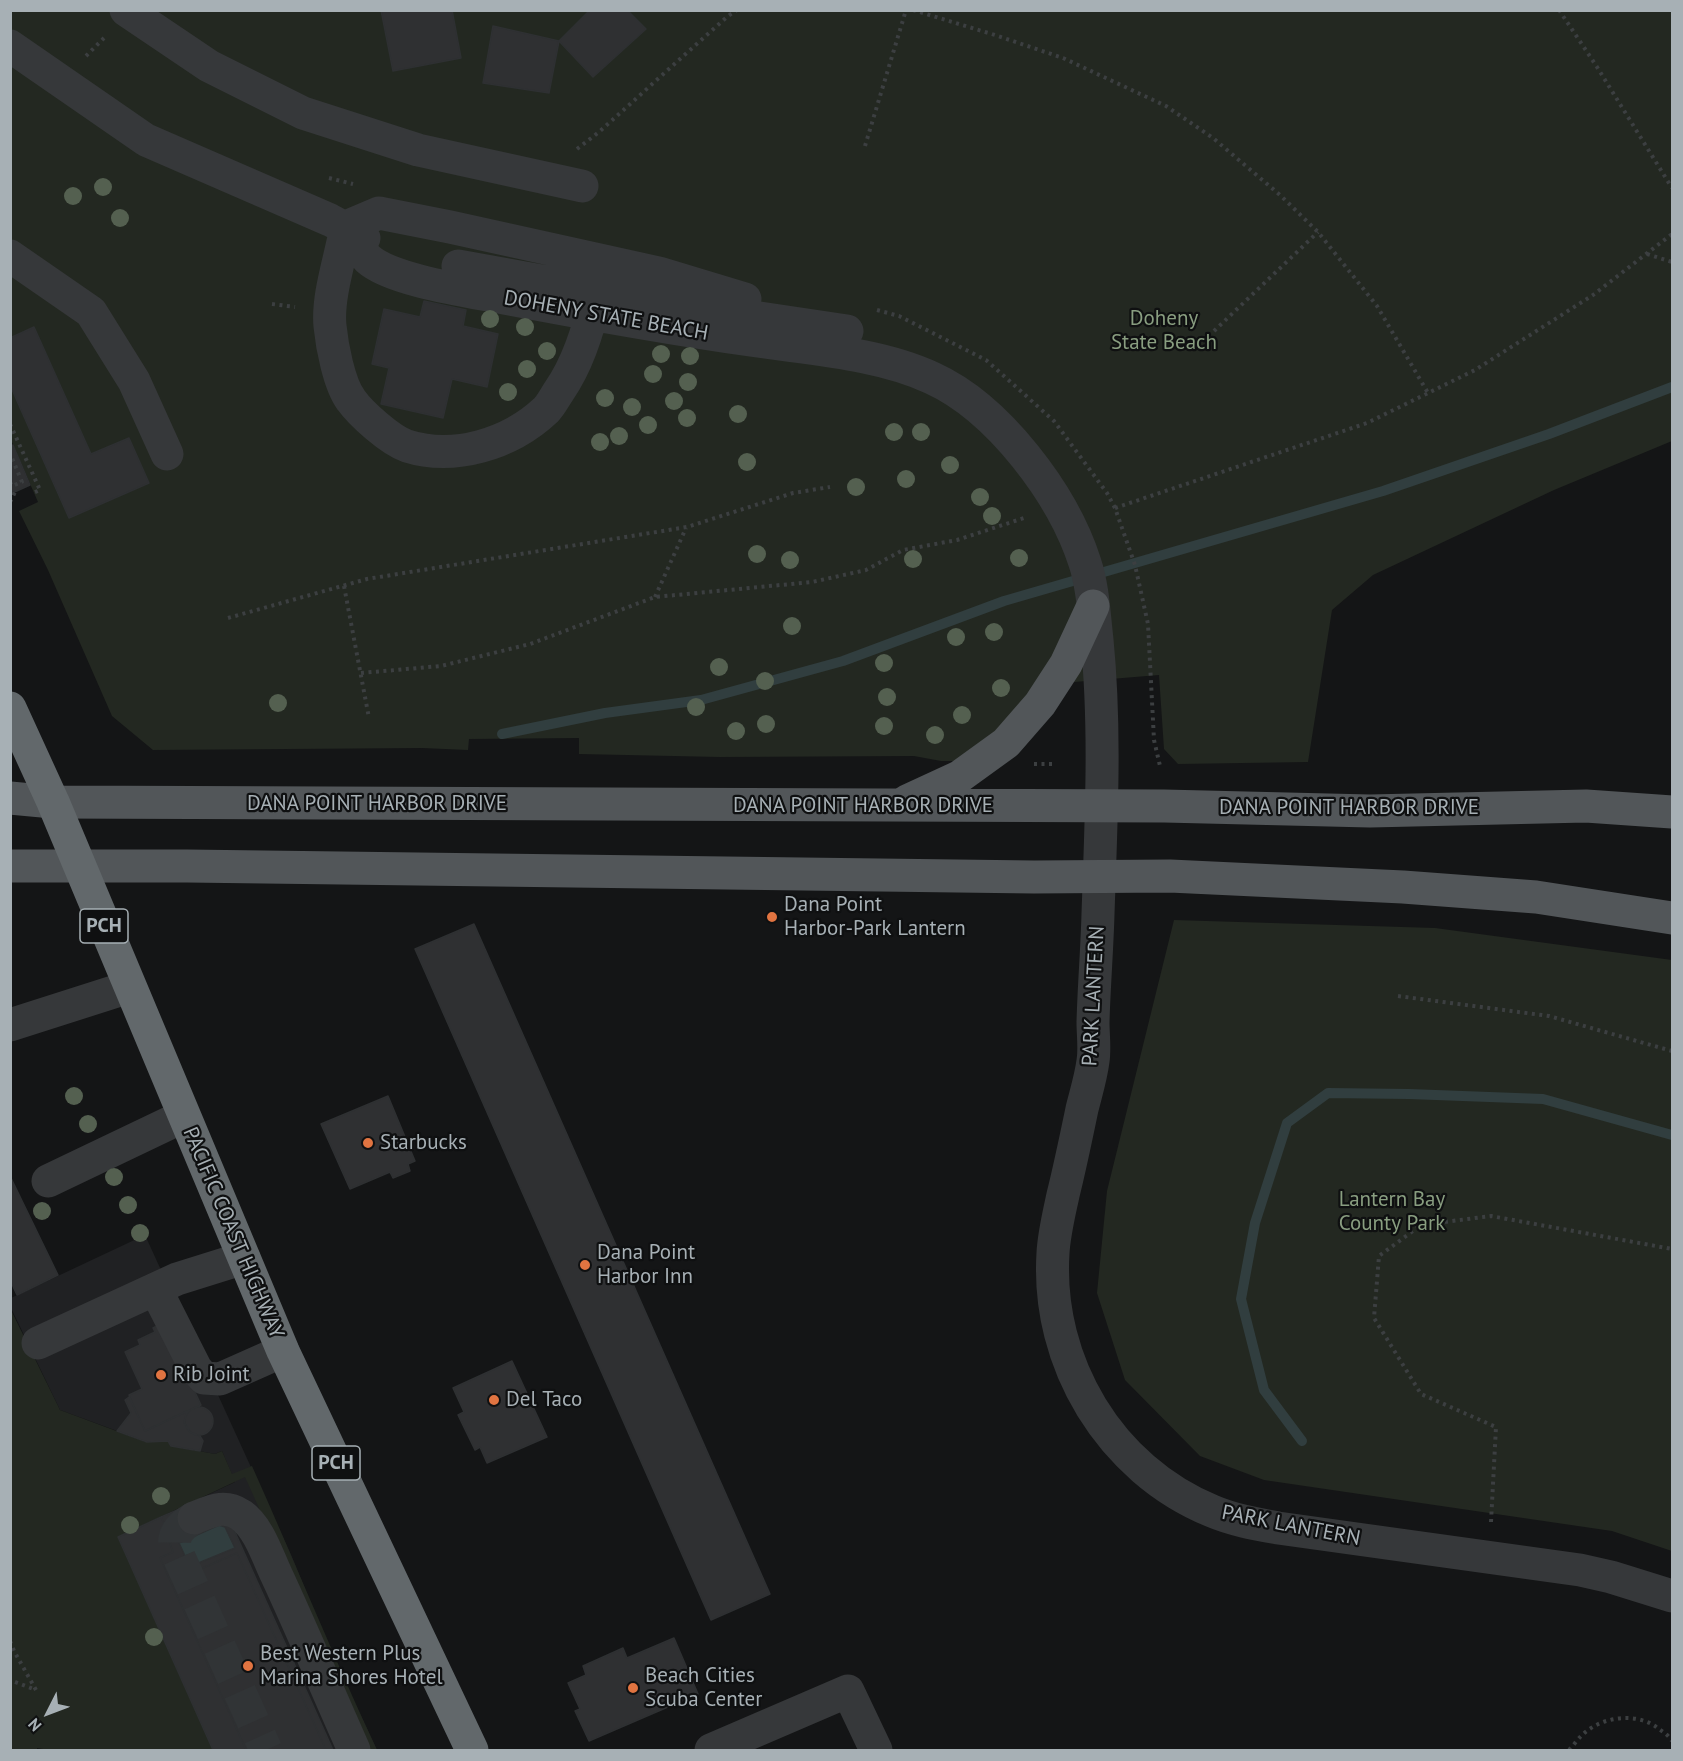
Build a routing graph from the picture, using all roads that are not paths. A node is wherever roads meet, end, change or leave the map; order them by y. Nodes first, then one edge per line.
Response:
1 (126, 10) edge
2 (10, 46) edge
3 (582, 186) dead end
4 (346, 227) junction
5 (10, 256) edge
6 (595, 303) junction
7 (847, 331) junction
8 (888, 361) junction
9 (167, 454) dead end
10 (1093, 606) junction
11 (10, 708) edge
12 (10, 798) edge
13 (53, 802) junction
14 (894, 806) junction
15 (1101, 807) junction
16 (1672, 812) edge
17 (10, 866) edge
18 (79, 866) junction
19 (1099, 877) junction
20 (1672, 918) edge
21 (129, 987) junction
22 (10, 1025) edge
23 (184, 1116) junction
24 (48, 1181) dead end
25 (244, 1258) junction
26 (156, 1290) junction
27 (38, 1343) dead end
28 (283, 1351) junction
29 (194, 1518) tunnel mouth
30 (1672, 1596) edge
31 (354, 1750) edge
32 (472, 1750) edge
33 (711, 1750) edge
34 (876, 1750) edge

1 - 3 street
2 - 4 street
4 - 6 street
4 - 6 street
4 - 7 street, DOHENY STATE BEACH
5 - 9 street
6 - 7 street
6 - 8 street, DOHENY STATE BEACH
7 - 8 street, DOHENY STATE BEACH
8 - 10 street, DOHENY STATE BEACH
10 - 14 main road
10 - 15 street, DOHENY STATE BEACH
11 - 13 highway, PACIFIC COAST HIGHWAY / PCH
12 - 13 main road, DANA POINT HARBOR DRIVE
13 - 14 main road, DANA POINT HARBOR DRIVE
13 - 18 highway, PACIFIC COAST HIGHWAY / PCH
14 - 15 main road, DANA POINT HARBOR DRIVE
15 - 16 main road, DANA POINT HARBOR DRIVE
15 - 19 street, PARK LANTERN
17 - 18 main road
18 - 19 main road
18 - 21 highway, PACIFIC COAST HIGHWAY / PCH
19 - 20 main road
19 - 30 street, PARK LANTERN
21 - 22 street
21 - 23 highway, PACIFIC COAST HIGHWAY / PCH
23 - 24 street
23 - 25 highway, PACIFIC COAST HIGHWAY / PCH
25 - 26 street
25 - 28 highway, PACIFIC COAST HIGHWAY / PCH
26 - 27 street
26 - 28 street
28 - 32 highway, PACIFIC COAST HIGHWAY / PCH
29 - 31 street
33 - 34 street

